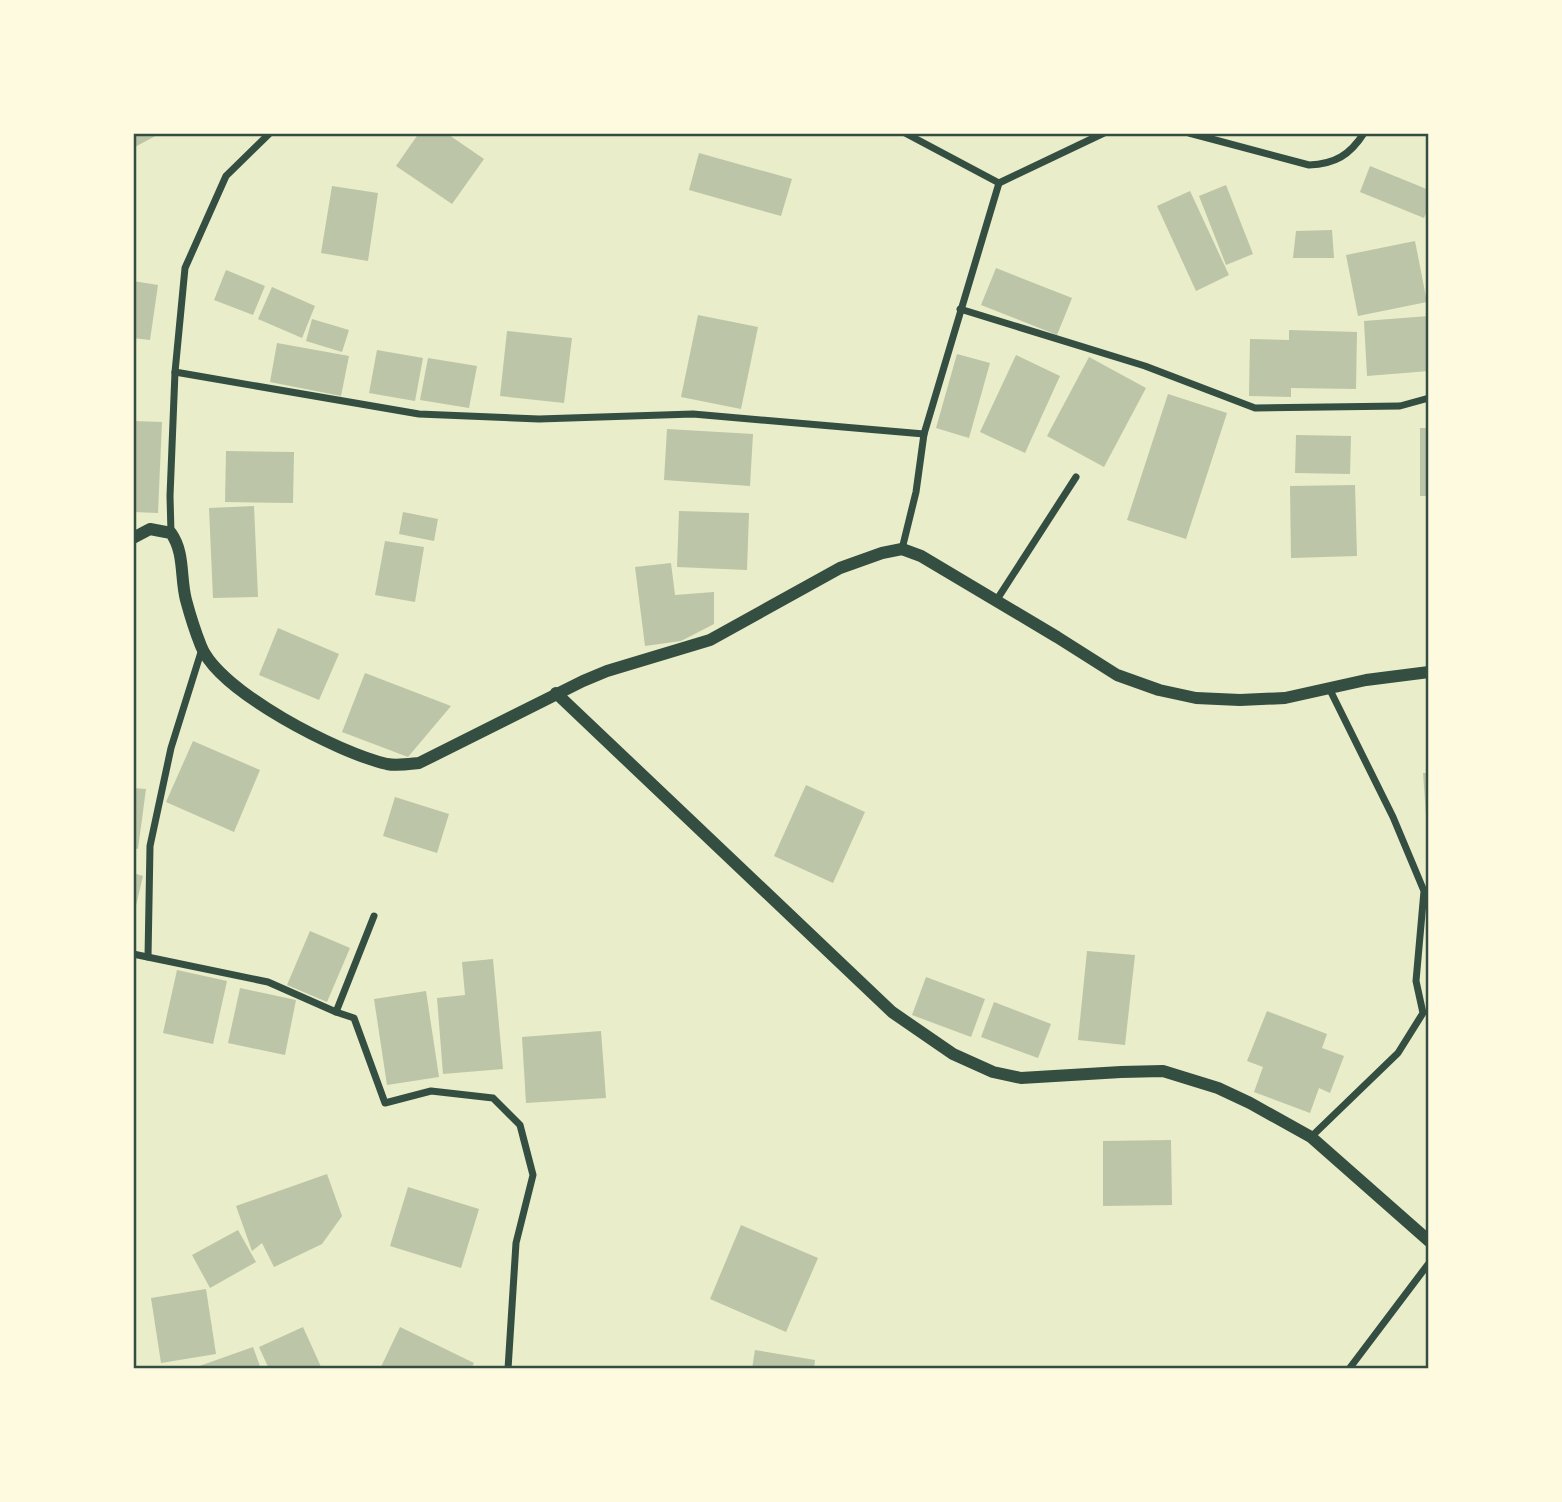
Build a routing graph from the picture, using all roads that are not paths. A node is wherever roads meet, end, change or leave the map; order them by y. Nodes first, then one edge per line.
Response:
1 (270, 133) edge
2 (905, 133) edge
3 (1104, 133) edge
4 (1189, 133) edge
5 (1363, 133) edge
6 (999, 183) junction
7 (960, 309) junction
8 (175, 372) junction
9 (1429, 398) edge
10 (924, 434) junction
11 (1076, 477) dead end
12 (171, 533) junction
13 (133, 538) edge
14 (902, 549) junction
15 (996, 601) junction
16 (202, 649) junction
17 (1429, 672) edge
18 (1329, 688) junction
19 (556, 693) junction
20 (374, 916) dead end
21 (133, 954) edge
22 (148, 957) junction
23 (336, 1012) junction
24 (1426, 1013) edge
25 (1311, 1138) junction
26 (1429, 1241) edge
27 (1429, 1262) edge
28 (508, 1369) edge
29 (1349, 1369) edge

1 - 8 street
2 - 6 street
3 - 6 street
4 - 5 street
6 - 7 street
7 - 9 street
7 - 10 street
8 - 10 street
8 - 12 street
10 - 14 street
11 - 15 street
12 - 13 street
12 - 16 street
14 - 15 street
14 - 19 street
15 - 18 street
16 - 19 street
16 - 22 street
17 - 18 street
18 - 24 street
19 - 25 street
20 - 23 street
21 - 22 street
22 - 23 street
23 - 28 street
24 - 25 street
25 - 26 street
27 - 29 street

